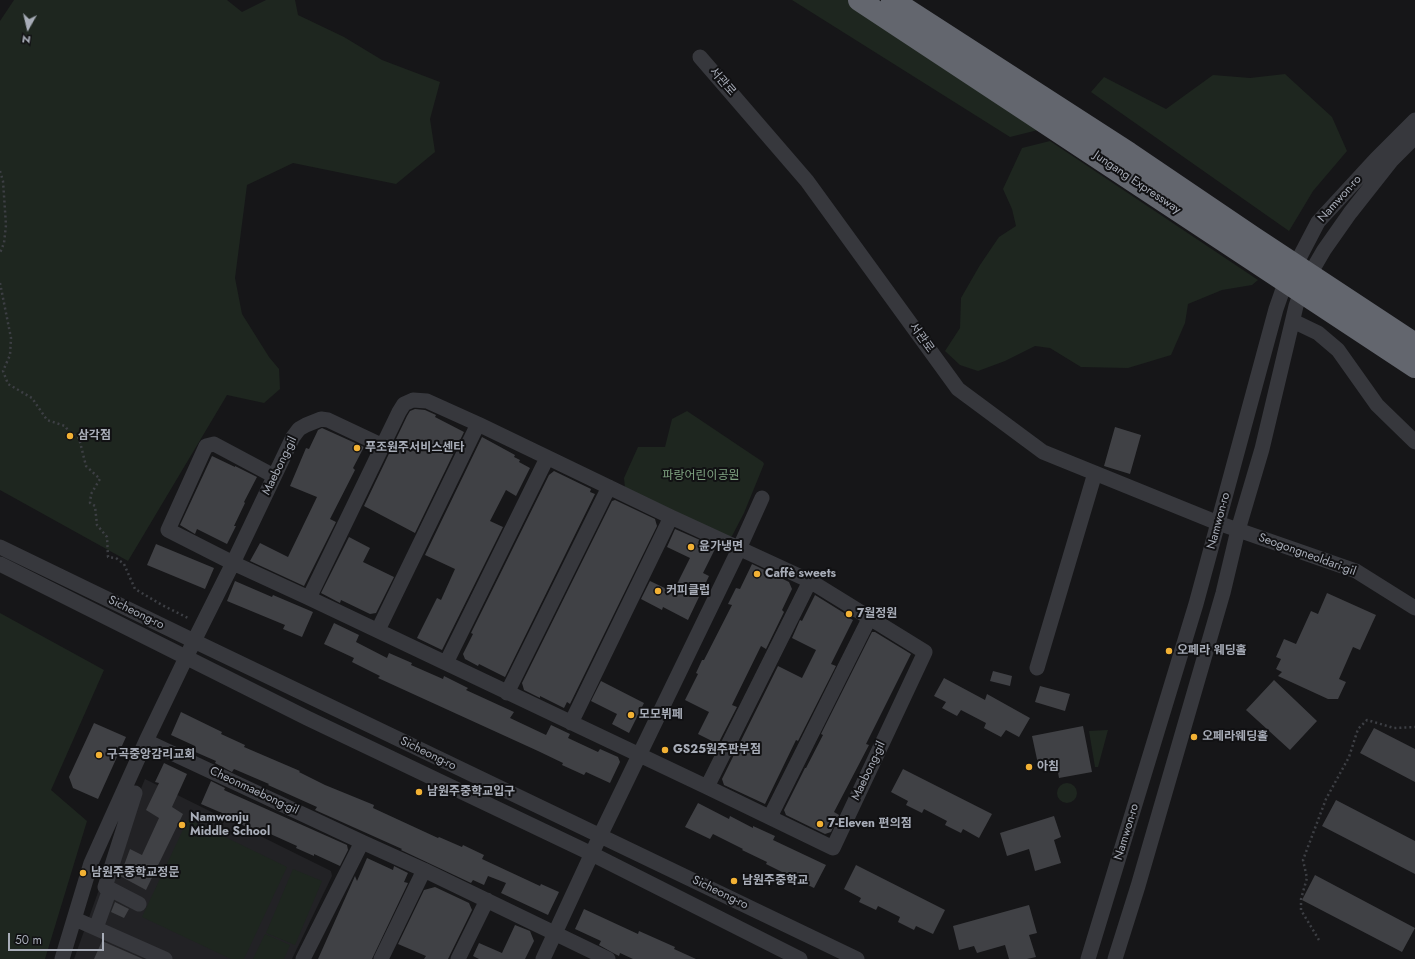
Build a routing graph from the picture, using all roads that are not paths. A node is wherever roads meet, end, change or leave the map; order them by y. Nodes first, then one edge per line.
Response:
1 (859, 0) edge
2 (892, 0) edge
3 (700, 57) dead end
4 (1415, 120) edge
5 (1415, 137) edge
6 (1249, 246) junction
7 (1293, 321) junction
8 (1415, 344) edge
9 (1415, 367) edge
10 (478, 424) junction
11 (1415, 442) edge
12 (382, 445) junction
13 (547, 458) junction
14 (1095, 472) junction
15 (274, 476) junction
16 (609, 487) junction
17 (762, 498) dead end
18 (671, 517) junction
19 (1218, 523) junction
20 (1238, 530) junction
21 (0, 547) edge
22 (739, 549) junction
23 (233, 563) junction
24 (0, 564) edge
25 (810, 581) junction
26 (309, 598) junction
27 (1415, 608) edge
28 (870, 617) junction
29 (378, 630) junction
30 (194, 641) junction
31 (186, 658) junction
32 (446, 663) junction
33 (1037, 668) dead end
34 (507, 693) junction
35 (571, 723) junction
36 (146, 741) junction
37 (639, 755) junction
38 (707, 787) junction
39 (135, 792) dead end
40 (770, 817) junction
41 (600, 836) junction
42 (362, 842) junction
43 (592, 854) junction
44 (424, 870) junction
45 (110, 889) junction
46 (487, 900) junction
47 (138, 904) dead end
48 (74, 919) junction
49 (96, 928) junction
50 (555, 934) junction
51 (62, 959) edge
52 (165, 959) edge
53 (303, 959) edge
54 (381, 959) edge
55 (458, 959) edge
56 (543, 959) edge
57 (608, 959) edge
58 (800, 959) edge
59 (857, 959) edge
60 (1088, 959) edge
61 (1115, 959) edge

1 - 6 highway, Jungang Expressway
2 - 6 highway, Jungang Expressway
3 - 14 street, 서관로
4 - 19 street, Namwon-ro
5 - 7 street, Namwon-ro
6 - 8 highway, Jungang Expressway
6 - 9 highway, Jungang Expressway
7 - 11 street
7 - 20 street, Namwon-ro
10 - 12 street
10 - 13 street
10 - 29 street
12 - 15 street, Maebong-gil
12 - 26 street
13 - 16 street
13 - 32 street
14 - 19 street, 서관로
14 - 33 street
15 - 23 street, Maebong-gil
15 - 23 street, Maebong-gil
16 - 18 street
16 - 34 street
17 - 22 street
18 - 22 street
18 - 35 street
19 - 20 street, Seogongneoldari-gil
19 - 60 street, Namwon-ro
20 - 27 street, Seogongneoldari-gil
20 - 61 street, Namwon-ro
21 - 30 street, Sicheong-ro
22 - 25 street
22 - 37 street
23 - 26 street, Maebong-gil
23 - 30 street
24 - 31 street, Sicheong-ro
25 - 28 street
25 - 38 street
26 - 29 street, Maebong-gil
28 - 40 street
28 - 40 street, Maebong-gil
29 - 32 street, Maebong-gil
30 - 31 street
30 - 41 street, Sicheong-ro
31 - 36 street
31 - 43 street, Sicheong-ro
32 - 34 street, Maebong-gil
34 - 35 street, Maebong-gil
35 - 37 street, Maebong-gil
36 - 42 street, Cheonmaebong-gil
36 - 48 street
37 - 38 street, Maebong-gil
37 - 41 street
38 - 40 street, Maebong-gil
39 - 45 street
41 - 43 street
41 - 59 street, Sicheong-ro
42 - 44 street, Cheonmaebong-gil
42 - 53 street
43 - 50 street
43 - 58 street, Sicheong-ro
44 - 46 street, Cheonmaebong-gil
44 - 54 street
45 - 47 street
45 - 49 street
46 - 50 street, Cheonmaebong-gil
46 - 55 street
48 - 49 street
48 - 51 street
49 - 52 street
50 - 56 street
50 - 57 street, Cheonmaebong-gil

